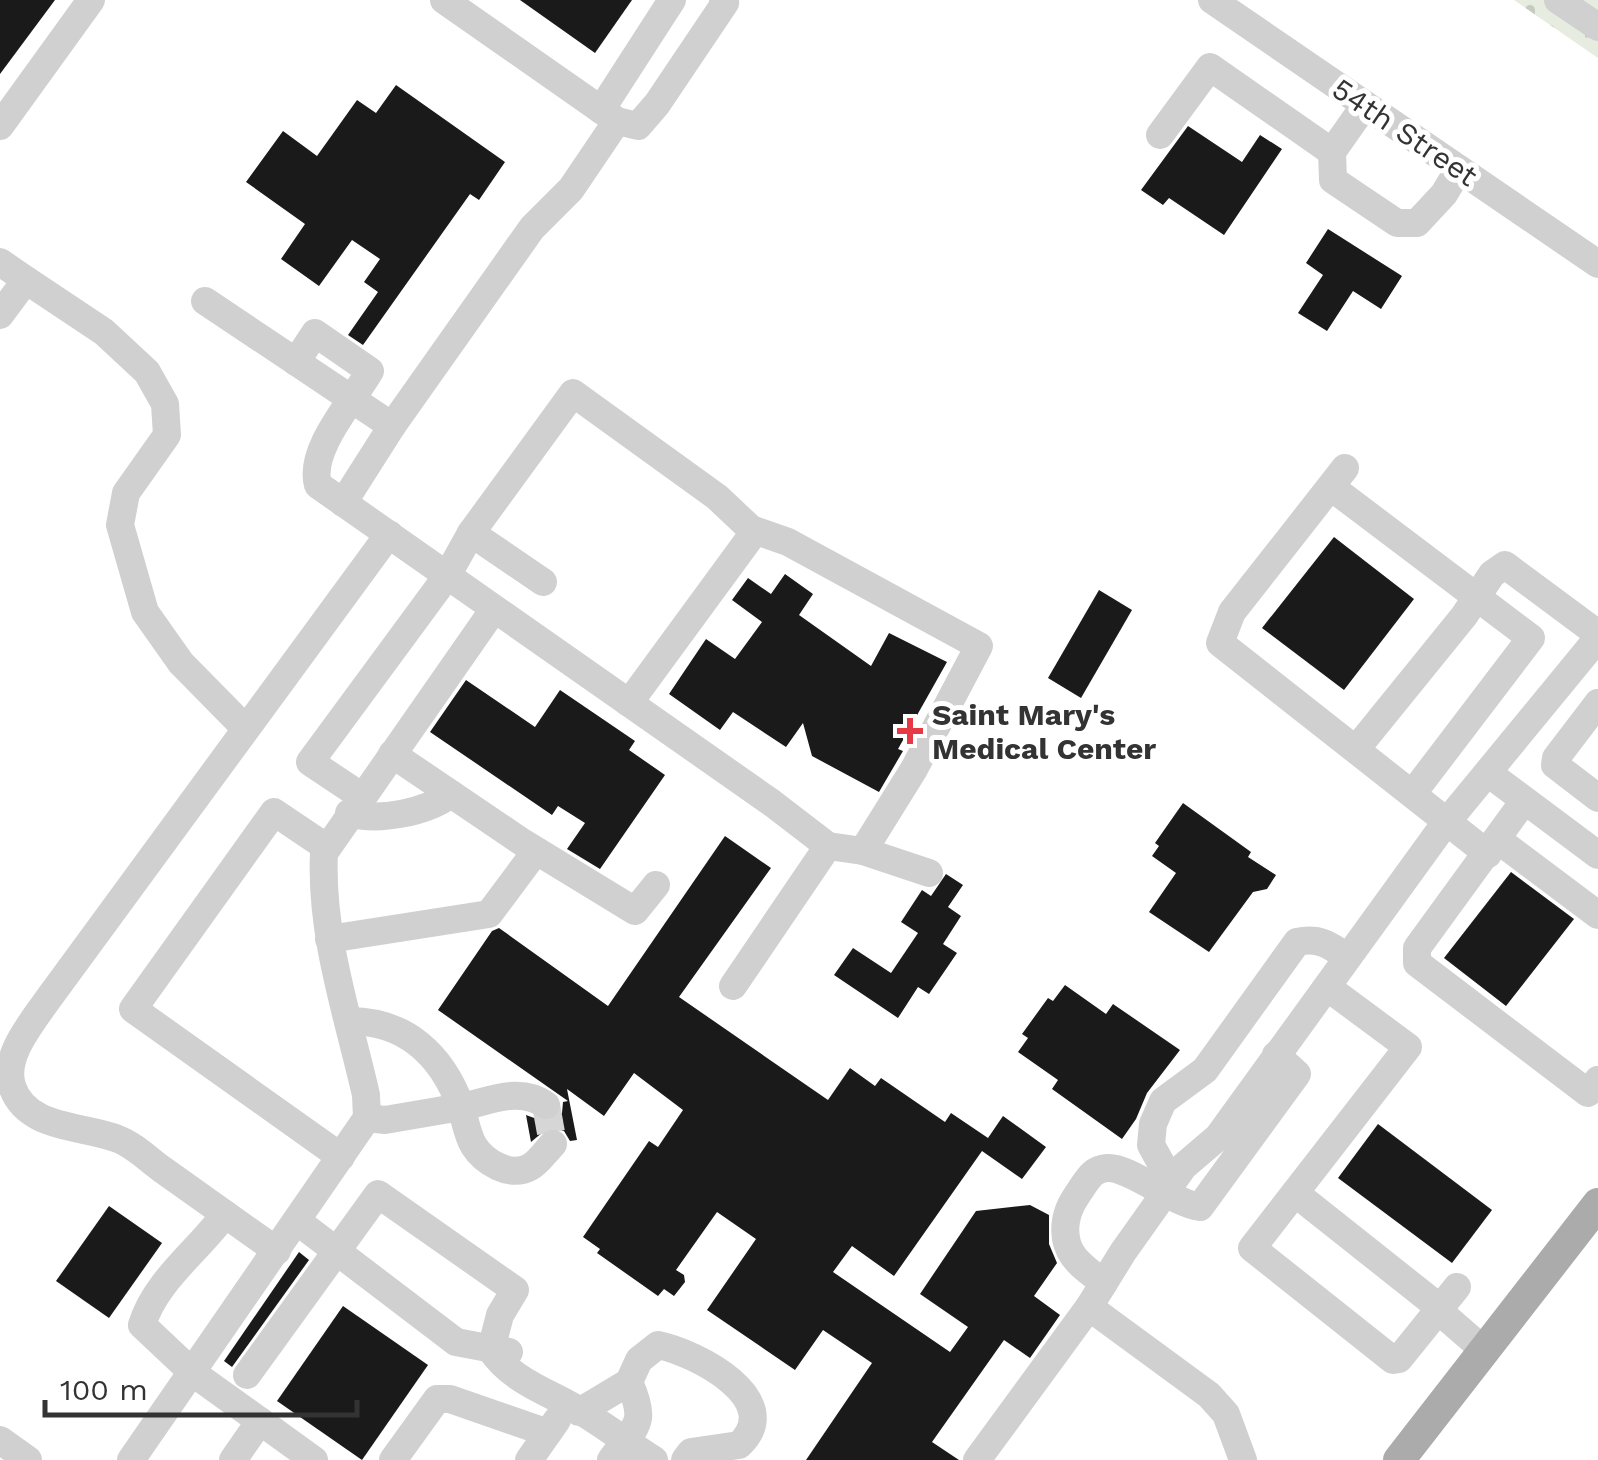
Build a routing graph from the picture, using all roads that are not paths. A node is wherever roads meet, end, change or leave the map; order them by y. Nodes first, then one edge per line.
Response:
1 (91, 0) edge
2 (444, 0) edge
3 (672, 0) edge
4 (723, 0) edge
5 (1212, 0) edge
6 (1558, 0) edge
7 (1598, 28) edge
8 (1365, 104) junction
9 (609, 115) junction
10 (0, 126) edge
11 (1160, 135) dead end
12 (1332, 152) junction
13 (1459, 169) junction
14 (0, 262) edge
15 (1598, 264) edge
16 (26, 280) junction
17 (205, 301) dead end
18 (0, 315) edge
19 (353, 400) junction
20 (392, 426) junction
21 (343, 503) junction
22 (755, 531) junction
23 (471, 533) junction
24 (389, 534) junction
25 (447, 576) junction
26 (543, 582) dead end
27 (1476, 596) junction
28 (494, 608) junction
29 (1598, 636) edge
30 (630, 703) junction
31 (1598, 703) edge
32 (245, 728) junction
33 (1357, 748) junction
34 (392, 754) junction
35 (1488, 773) junction
36 (1413, 792) junction
37 (451, 794) junction
38 (1598, 798) edge
39 (1524, 800) junction
40 (355, 805) junction
41 (1448, 820) junction
42 (828, 846) junction
43 (1493, 846) junction
44 (326, 847) junction
45 (862, 850) junction
46 (536, 851) junction
47 (1598, 856) edge
48 (929, 872) dead end
49 (656, 885) dead end
50 (1598, 915) edge
51 (329, 939) junction
52 (1348, 957) junction
53 (733, 986) dead end
54 (1326, 987) junction
55 (349, 1021) junction
56 (1598, 1080) edge
57 (546, 1105) dead end
58 (461, 1107) junction
59 (367, 1118) junction
60 (552, 1144) dead end
61 (341, 1157) junction
62 (1169, 1188) junction
63 (1295, 1193) junction
64 (1598, 1204) edge
65 (225, 1214) junction
66 (297, 1222) junction
67 (337, 1250) junction
68 (277, 1251) junction
69 (1097, 1295) junction
70 (1449, 1298) junction
71 (491, 1350) junction
72 (1485, 1351) junction
73 (192, 1373) junction
74 (247, 1375) dead end
75 (630, 1382) junction
76 (574, 1408) junction
77 (260, 1421) junction
78 (548, 1433) junction
79 (0, 1440) edge
80 (618, 1451) edge
81 (1241, 1459) edge
82 (28, 1460) edge
83 (130, 1460) edge
84 (233, 1460) edge
85 (314, 1460) edge
86 (392, 1460) edge
87 (529, 1460) edge
88 (654, 1460) edge
89 (685, 1460) edge
90 (977, 1460) edge
91 (1398, 1460) edge

1 - 10 street
2 - 9 street
3 - 9 street
4 - 9 street
5 - 8 street, 54th Street
6 - 7 street
8 - 12 street
8 - 13 street, 54th Street
9 - 20 street
11 - 12 street
12 - 13 street
13 - 15 street, 54th Street
14 - 16 street
16 - 18 street
16 - 32 street
17 - 19 street
19 - 20 street
19 - 21 street
20 - 21 street
21 - 24 street
22 - 23 street
22 - 30 street
22 - 45 street
23 - 25 street
23 - 26 street
24 - 25 street
24 - 32 street
25 - 28 street
25 - 40 street
27 - 29 street
27 - 33 street
27 - 33 street
27 - 36 street
28 - 30 street
28 - 34 street
29 - 35 street
30 - 42 street
31 - 38 street
32 - 65 street
33 - 36 street
34 - 37 street
34 - 40 street
35 - 39 street
35 - 41 street
36 - 41 street
37 - 40 street
37 - 46 street
39 - 43 street
39 - 47 street
40 - 44 street
41 - 43 street
41 - 52 street
42 - 45 street
42 - 53 street
43 - 50 street
43 - 56 street
44 - 51 street
44 - 61 street
45 - 48 street
46 - 49 street
46 - 51 street
51 - 55 street
52 - 54 street
52 - 62 street
54 - 62 street
54 - 63 street
55 - 58 street
55 - 59 street
57 - 58 street
58 - 59 street
58 - 60 street
59 - 61 street
61 - 66 street
62 - 69 street
62 - 69 street
63 - 70 street
63 - 70 street
64 - 72 main road
65 - 68 street
65 - 73 street
66 - 67 street
66 - 68 street
67 - 71 street
67 - 71 street
67 - 74 street
68 - 73 street
69 - 81 street
69 - 90 street
70 - 72 street
71 - 76 street
72 - 91 main road
73 - 77 street
73 - 83 street
75 - 76 street
75 - 80 street
75 - 89 street
76 - 78 street
76 - 80 street
77 - 84 street
77 - 85 street
78 - 86 street
78 - 87 street
79 - 82 street
80 - 88 street

